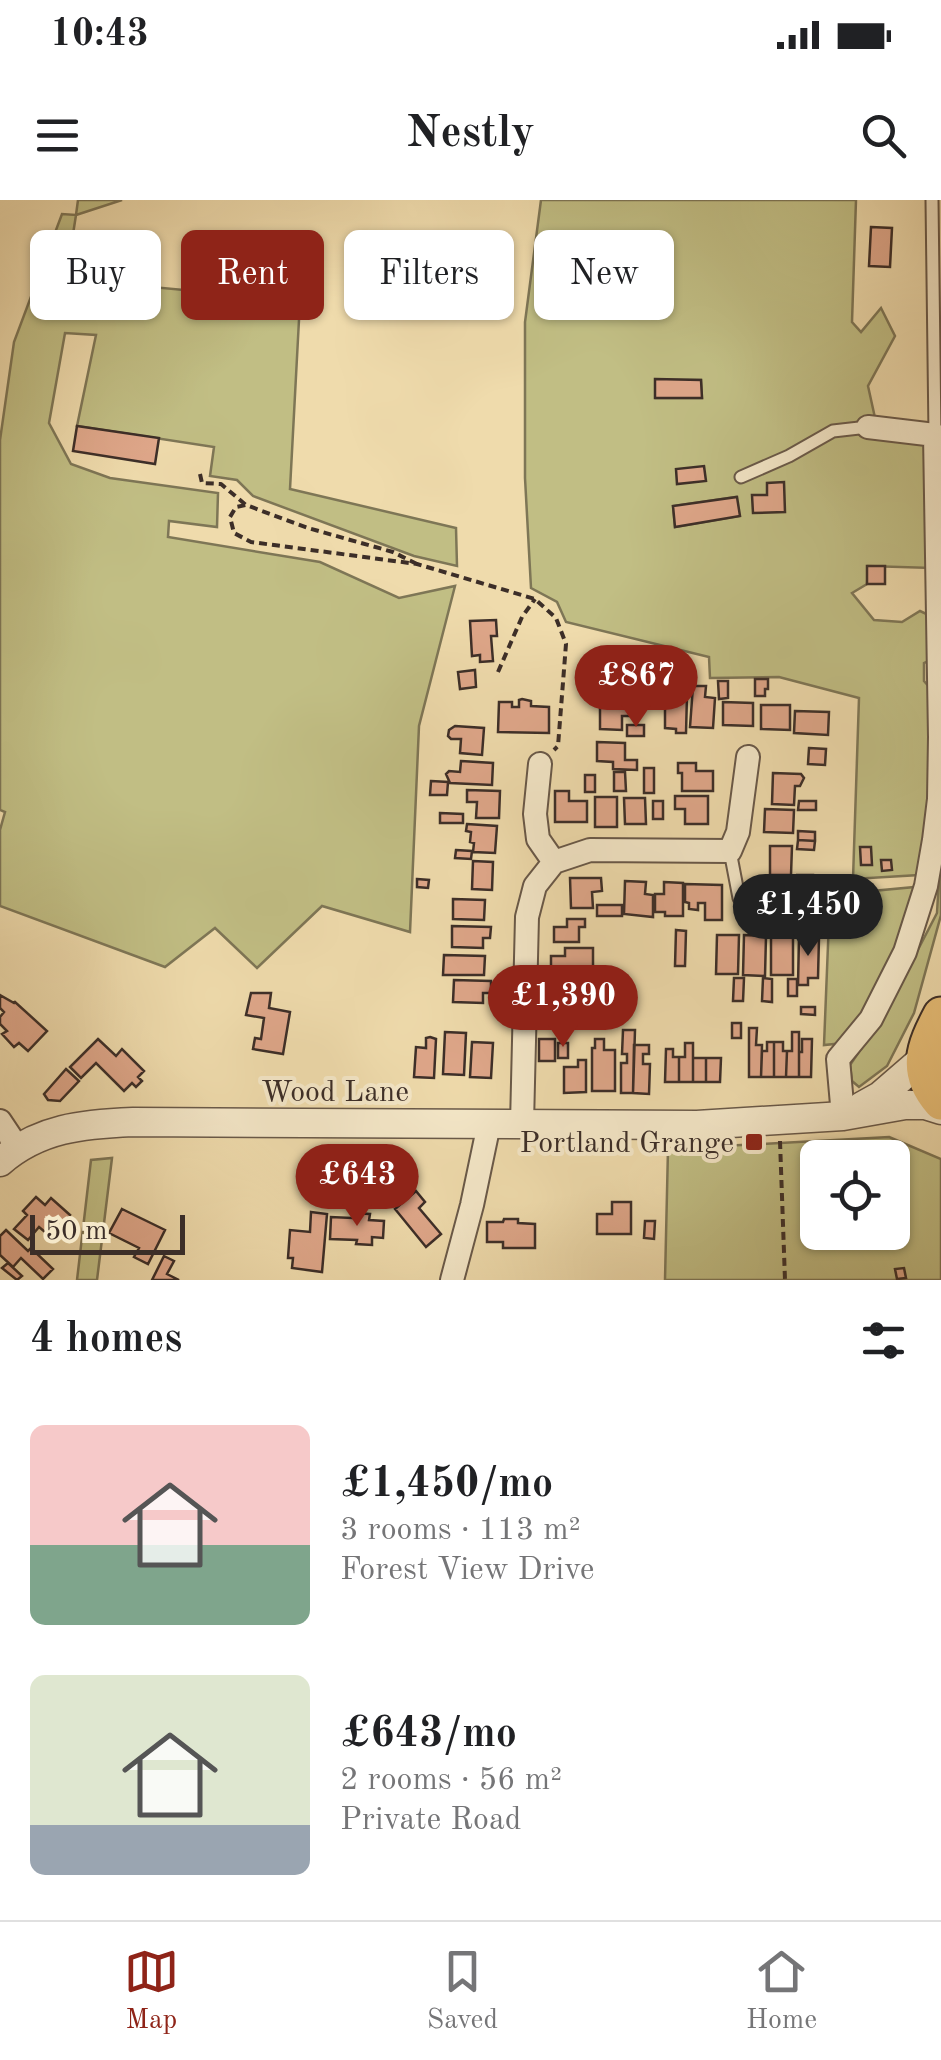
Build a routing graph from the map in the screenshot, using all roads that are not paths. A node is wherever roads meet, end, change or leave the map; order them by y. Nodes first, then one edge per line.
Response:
1 (932, 200) edge
2 (868, 427) joint
3 (935, 434) junction
4 (742, 477) dead end
5 (748, 757) dead end
6 (540, 764) road end
7 (734, 842) junction
8 (554, 862) junction
9 (818, 925) dead end
10 (941, 1016) edge
11 (924, 1058) junction
12 (941, 1106) edge
13 (843, 1116) junction
14 (0, 1121) edge
15 (489, 1124) junction
16 (522, 1124) junction
17 (8, 1155) edge
18 (452, 1280) edge

1 - 3 lane
2 - 3 street
2 - 4 lane
3 - 13 street
5 - 7 street
6 - 8 street
7 - 8 street
7 - 9 lane
8 - 16 street
10 - 11 main road
11 - 12 main road
11 - 13 street
12 - 13 street, Wood Lane
13 - 16 street, Wood Lane
14 - 17 street
15 - 16 street, Wood Lane
15 - 17 street, Wood Lane
15 - 18 street

